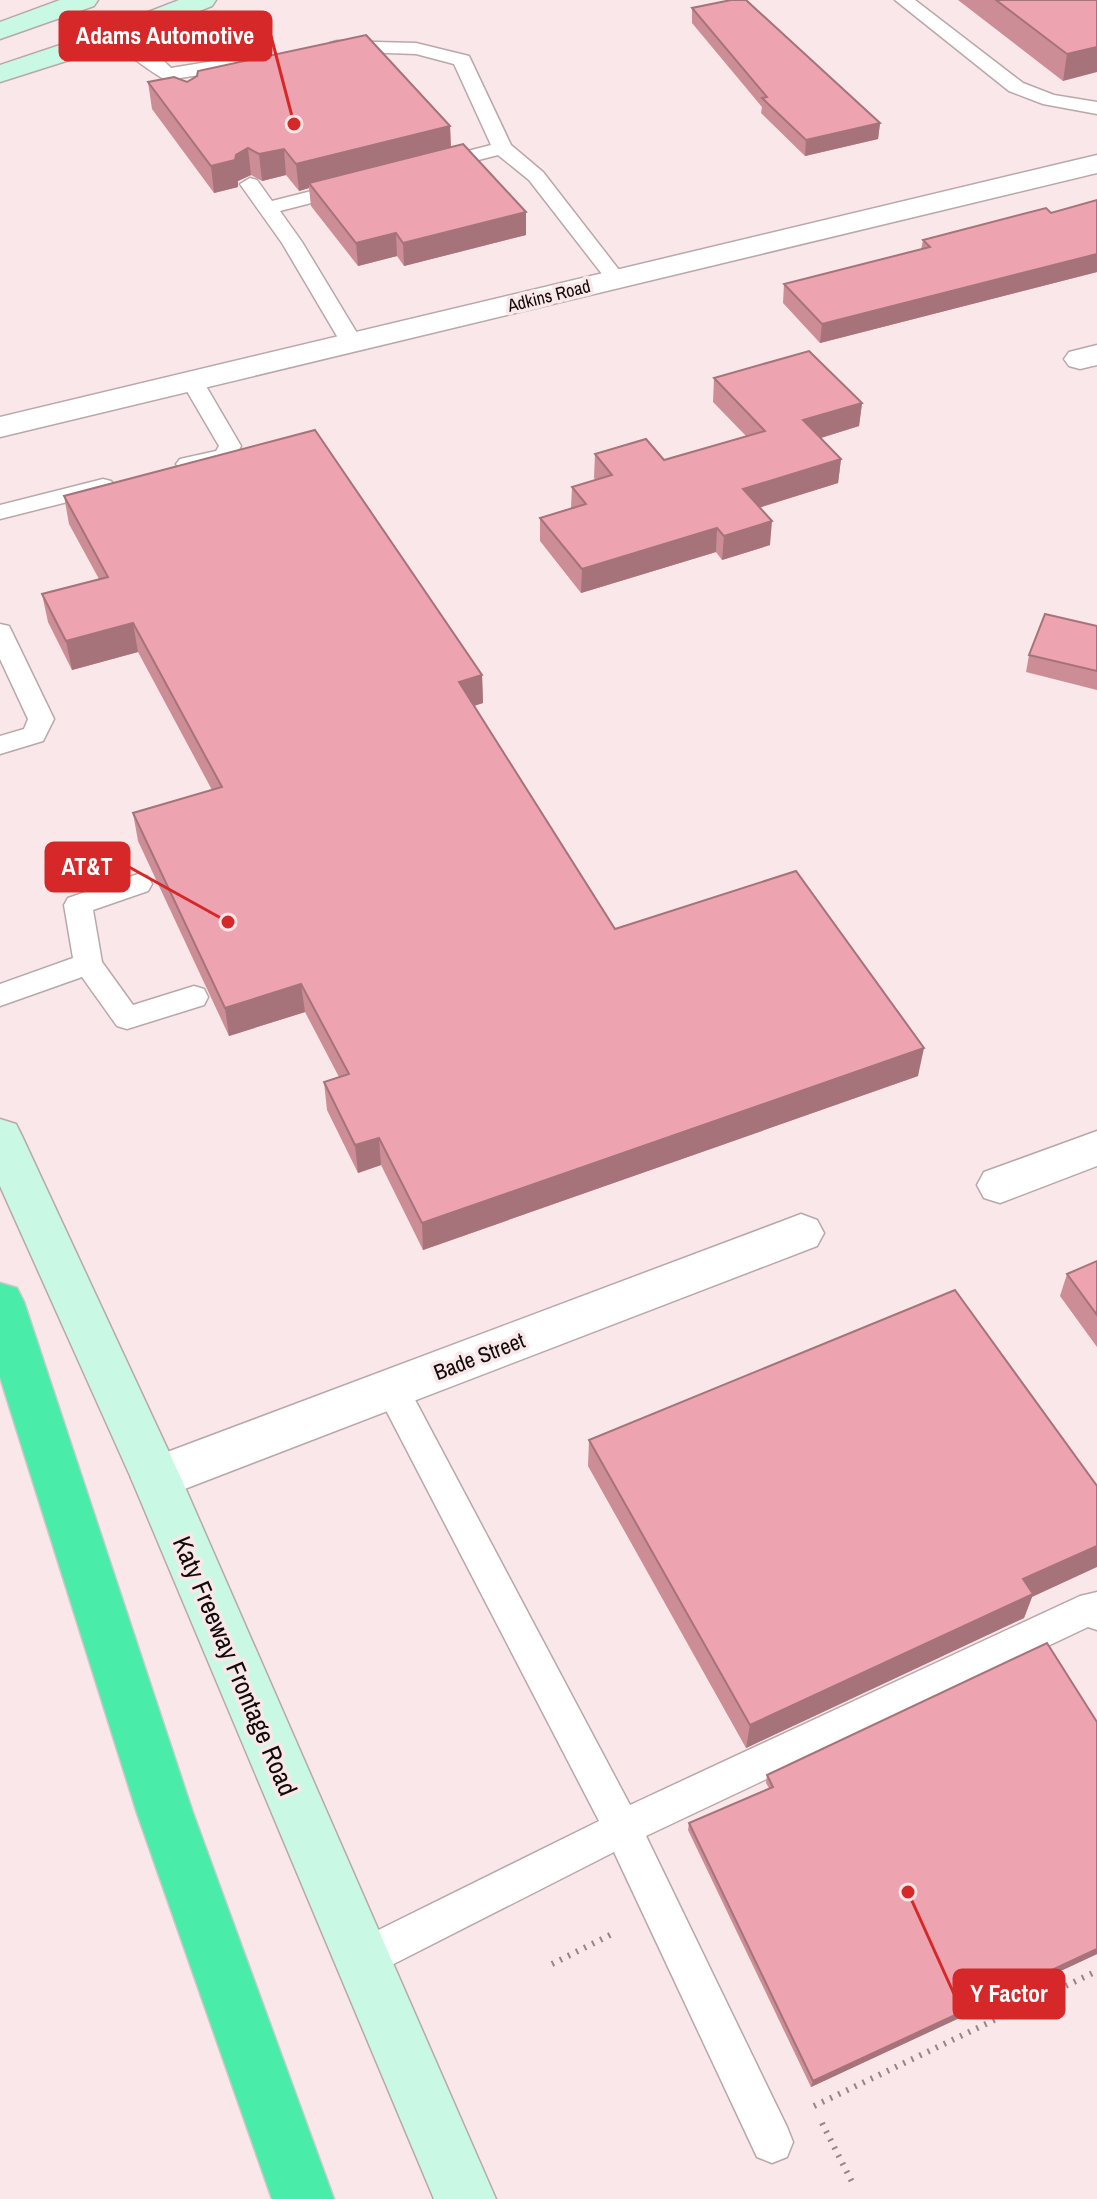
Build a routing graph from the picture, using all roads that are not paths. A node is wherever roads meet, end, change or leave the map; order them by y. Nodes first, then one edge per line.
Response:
1 (85, 0) edge
2 (203, 0) edge
3 (904, 0) edge
4 (0, 31) edge
5 (114, 35) junction
6 (318, 49) edge
7 (260, 58) edge
8 (0, 74) edge
9 (167, 74) junction
10 (182, 92) edge
11 (1097, 108) edge
12 (502, 148) junction
13 (1097, 164) edge
14 (422, 169) edge
15 (375, 181) edge
16 (250, 184) edge
17 (267, 208) junction
18 (616, 279) junction
19 (352, 343) junction
20 (192, 381) junction
21 (0, 427) edge
22 (164, 471) edge
23 (119, 482) edge
24 (0, 512) edge
25 (0, 632) edge
26 (0, 745) edge
27 (138, 884) dead end
28 (88, 964) junction
29 (0, 995) edge
30 (194, 997) dead end
31 (0, 1136) edge
32 (1097, 1148) edge
33 (1000, 1185) dead end
34 (801, 1233) dead end
35 (0, 1302) edge
36 (392, 1389) junction
37 (156, 1478) junction
38 (1097, 1614) edge
39 (623, 1829) junction
40 (360, 1960) junction
41 (772, 2142) dead end
42 (303, 2199) edge
43 (465, 2199) edge

1 - 4 main road
2 - 5 main road
3 - 11 lane
5 - 8 main road
5 - 9 lane
6 - 12 lane
7 - 9 lane
9 - 10 lane
12 - 14 lane
12 - 18 lane
13 - 18 street, Adkins Road
15 - 17 lane
16 - 17 lane
17 - 19 lane
18 - 19 street, Adkins Road
19 - 20 street, Adkins Road
20 - 21 street, Adkins Road
20 - 22 lane
23 - 24 lane
25 - 26 lane
27 - 28 lane
28 - 29 lane
28 - 30 lane
31 - 37 main road, Katy Freeway Frontage Road
32 - 33 street
34 - 36 street, Bade Street
35 - 42 highway
36 - 37 street, Bade Street
36 - 39 lane
37 - 40 main road, Katy Freeway Frontage Road
38 - 39 lane
39 - 40 lane
39 - 41 lane
40 - 43 main road, Katy Freeway Frontage Road

